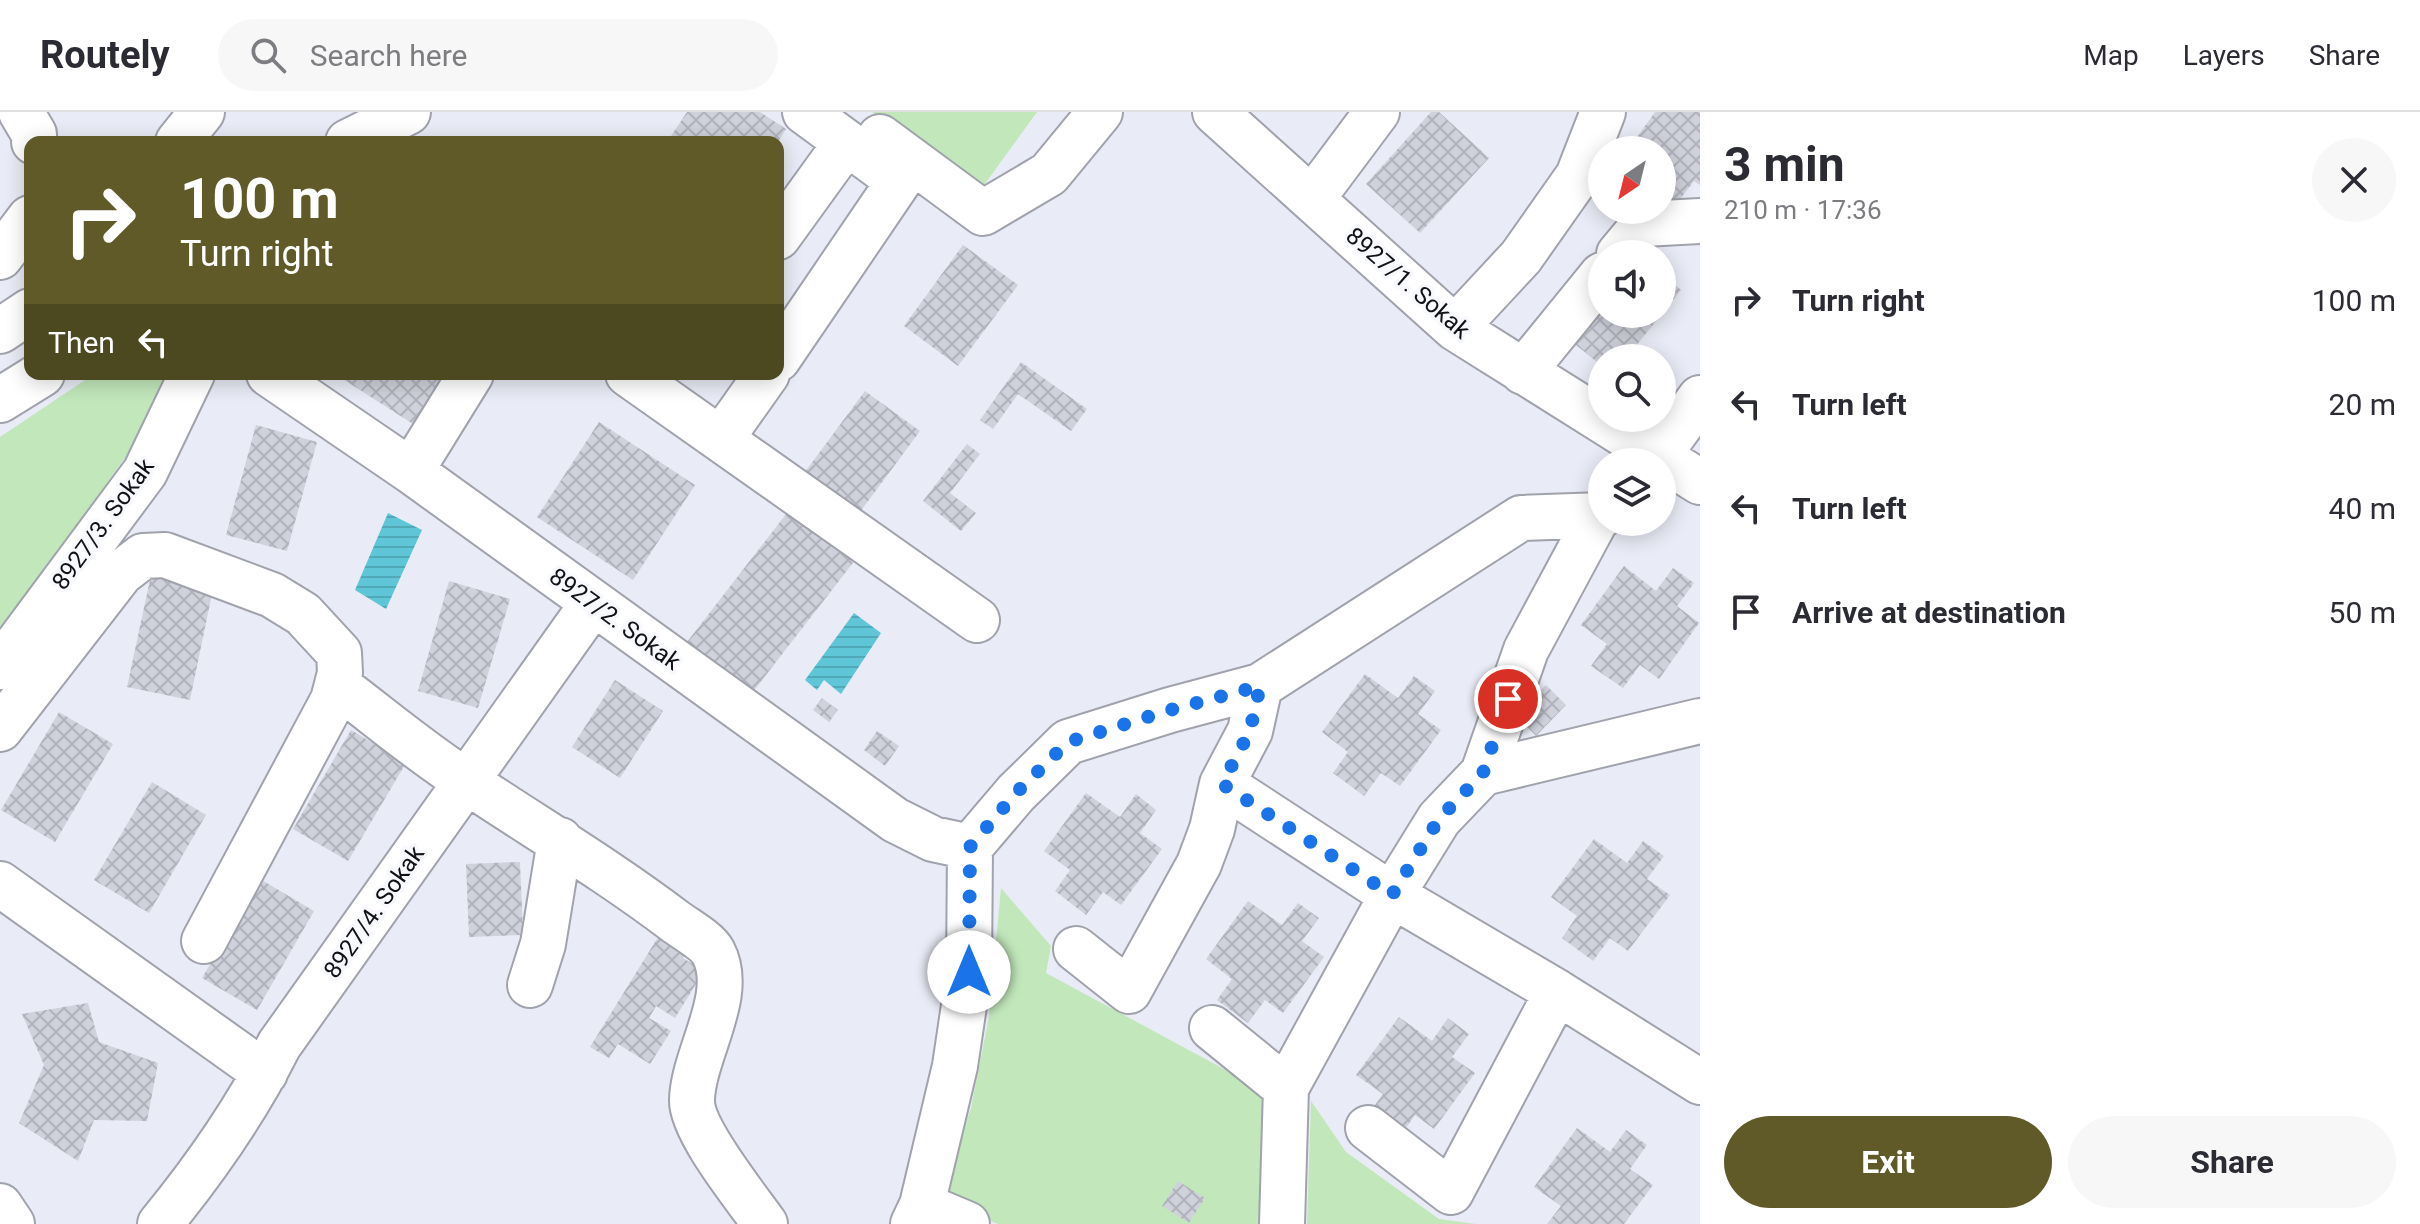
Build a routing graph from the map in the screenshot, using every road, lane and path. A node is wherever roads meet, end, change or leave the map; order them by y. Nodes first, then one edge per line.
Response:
1 (20, 112) edge
2 (203, 112) edge
3 (364, 112) edge
4 (408, 112) edge
5 (805, 112) edge
6 (1100, 112) edge
7 (1215, 112) edge
8 (1377, 112) edge
9 (1603, 112) edge
10 (0, 119) edge
11 (846, 127) edge
12 (34, 136) edge
13 (183, 136) edge
14 (216, 136) edge
15 (353, 136) edge
16 (360, 136) edge
17 (1312, 199) junction
18 (1700, 221) edge
19 (24, 226) edge
20 (784, 227) edge
21 (1631, 240) edge
22 (0, 257) edge
23 (1588, 292) edge
24 (24, 315) edge
25 (1455, 328) junction
26 (0, 331) edge
27 (784, 350) edge
28 (1523, 372) junction
29 (32, 380) edge
30 (189, 380) edge
31 (278, 380) edge
32 (467, 380) edge
33 (763, 380) edge
34 (656, 382) edge
35 (1700, 398) edge
36 (0, 400) edge
37 (721, 439) junction
38 (1623, 448) edge
39 (1674, 448) edge
40 (411, 471) junction
41 (1676, 479) edge
42 (1700, 483) edge
43 (1588, 515) edge
44 (1588, 536) edge
45 (593, 603) junction
46 (977, 620) dead end
47 (0, 667) edge
48 (337, 685) junction
49 (1260, 686) junction
50 (1700, 721) edge
51 (0, 729) edge
52 (1483, 773) junction
53 (466, 782) junction
54 (1222, 784) junction
55 (560, 840) junction
56 (970, 847) junction
57 (0, 884) edge
58 (1392, 895) junction
59 (204, 941) dead end
60 (1076, 949) dead end
61 (530, 985) dead end
62 (1557, 992) junction
63 (1212, 1028) dead end
64 (265, 1073) junction
65 (1700, 1082) edge
66 (1286, 1088) junction
67 (1368, 1128) dead end
68 (0, 1206) edge
69 (1449, 1208) edge
70 (944, 1219) edge
71 (12, 1224) edge
72 (160, 1224) edge
73 (765, 1224) edge
74 (1282, 1224) edge

1 - 10 street
1 - 12 street
2 - 13 street
2 - 14 street
3 - 15 street
4 - 16 street
5 - 11 street
6 - 11 street
7 - 17 street, 8927/1. Sokak
8 - 17 street
9 - 25 street
11 - 20 street
11 - 27 street
17 - 25 street, 8927/1. Sokak
18 - 21 street
19 - 22 street
23 - 28 street
24 - 26 street
25 - 28 street, 8927/1. Sokak
28 - 38 street, 8927/1. Sokak
29 - 36 street
30 - 47 street, 8927/3. Sokak
31 - 40 street, 8927/2. Sokak
32 - 40 street
33 - 37 street
34 - 37 street
35 - 39 street
37 - 46 street
40 - 45 street, 8927/2. Sokak
41 - 42 street
43 - 49 street
44 - 52 street
45 - 53 street, 8927/4. Sokak
45 - 56 street, 8927/2. Sokak
48 - 51 street
48 - 53 street
48 - 59 street
49 - 54 street
49 - 56 street
50 - 52 street
52 - 58 street
53 - 55 street
53 - 64 street, 8927/4. Sokak
54 - 58 street
54 - 60 street
55 - 61 street
55 - 73 street
56 - 70 street
57 - 64 street
58 - 62 street
58 - 66 street
62 - 65 street
62 - 69 street
63 - 66 street
64 - 72 street, 8927/4. Sokak
66 - 74 street
67 - 69 street
68 - 71 street

